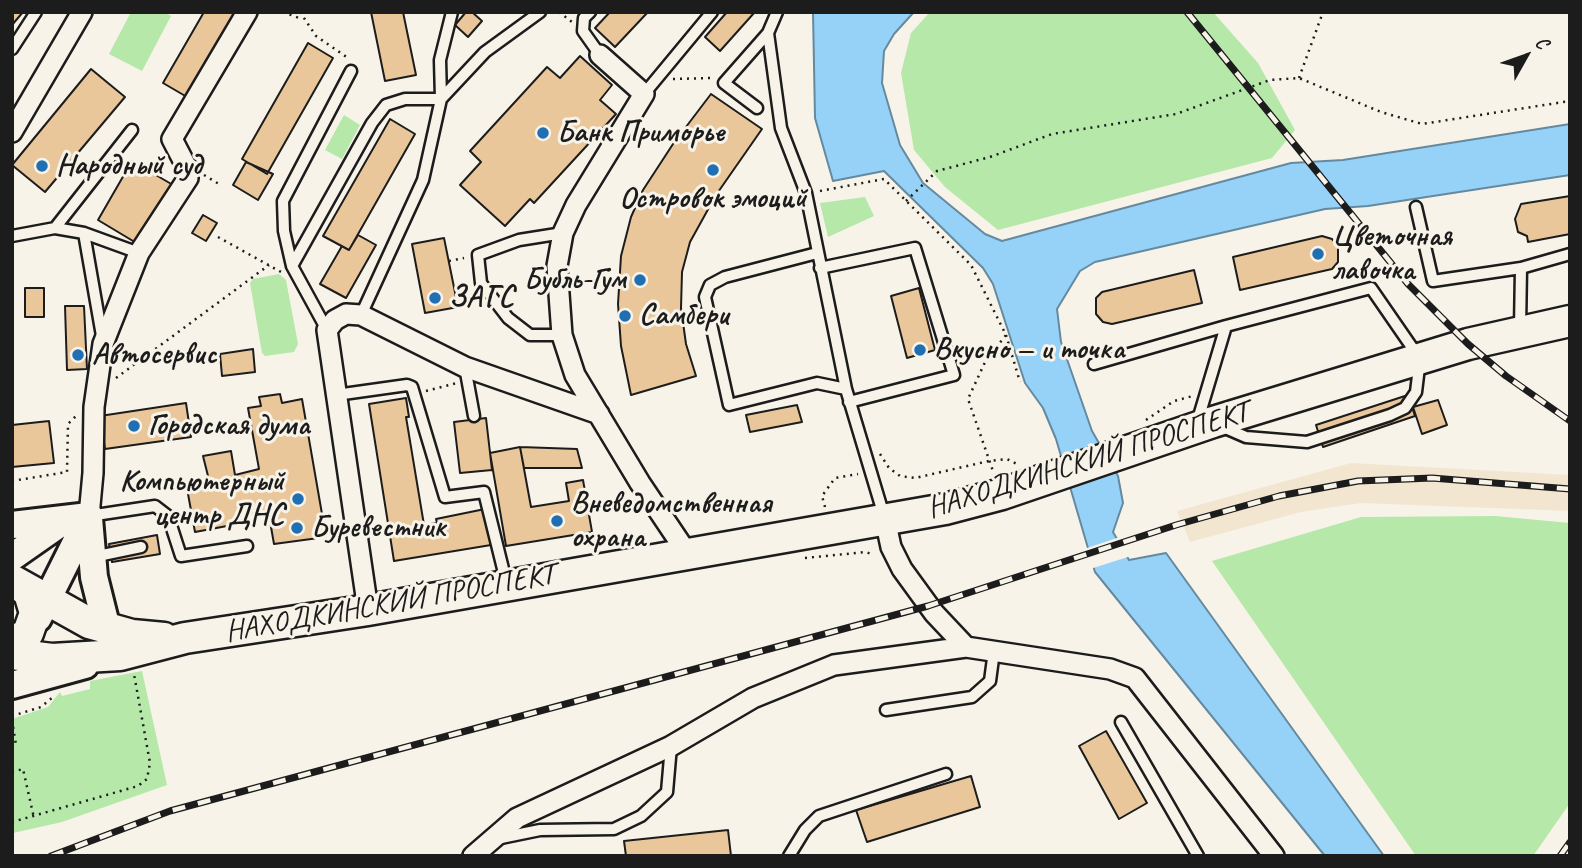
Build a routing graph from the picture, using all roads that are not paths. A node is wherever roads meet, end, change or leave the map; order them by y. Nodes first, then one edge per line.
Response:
1 (36, 12) edge
2 (82, 12) edge
3 (247, 12) edge
4 (452, 12) edge
5 (540, 12) edge
6 (590, 12) edge
7 (712, 12) edge
8 (777, 12) edge
9 (768, 33) junction
10 (12, 49) edge
11 (600, 55) joint
12 (351, 71) road end
13 (650, 87) junction
14 (441, 99) junction
15 (757, 108) dead end
16 (132, 130) dead end
17 (12, 132) edge
18 (1416, 207) dead end
19 (55, 228) junction
20 (84, 233) junction
21 (563, 233) junction
22 (12, 236) edge
23 (139, 253) junction
24 (817, 253) junction
25 (1570, 254) edge
26 (292, 266) junction
27 (820, 268) junction
28 (1521, 268) junction
29 (361, 315) junction
30 (1568, 323) edge
31 (1226, 326) junction
32 (327, 330) junction
33 (1520, 330) junction
34 (562, 335) junction
35 (103, 344) junction
36 (1420, 359) junction
37 (1094, 364) dead end
38 (466, 373) junction
39 (846, 389) junction
40 (337, 395) junction
41 (849, 401) junction
42 (599, 414) junction
43 (474, 416) dead end
44 (1204, 425) junction
45 (78, 518) junction
46 (885, 519) junction
47 (12, 525) edge
48 (247, 546) dead end
49 (141, 547) dead end
50 (687, 553) junction
51 (12, 557) edge
52 (93, 557) junction
53 (15, 582) edge
54 (508, 585) junction
55 (48, 601) junction
56 (368, 610) junction
57 (16, 644) edge
58 (966, 647) junction
59 (994, 650) junction
60 (120, 652) junction
61 (12, 685) edge
62 (886, 710) dead end
63 (1121, 722) dead end
64 (671, 746) junction
65 (946, 774) dead end
66 (493, 839) junction
67 (473, 856) edge
68 (789, 856) edge
69 (1198, 856) edge
70 (1274, 856) edge

1 - 10 lane
2 - 17 street
3 - 23 street
4 - 14 lane
5 - 14 lane
6 - 11 lane
7 - 13 lane
8 - 9 lane
9 - 15 lane
9 - 24 lane
11 - 13 street
12 - 26 lane
13 - 21 street
14 - 26 lane
14 - 29 lane
16 - 19 lane
18 - 28 lane
19 - 20 lane
19 - 22 lane
20 - 23 lane
20 - 35 lane
21 - 34 street
21 - 34 lane
23 - 35 street
24 - 27 lane
24 - 39 lane
25 - 28 lane
26 - 32 lane
27 - 39 lane
27 - 41 lane
28 - 33 lane
29 - 32 street
29 - 38 street
30 - 33 main road, НАХОДКИНСКИЙ ПРОСПЕКТ
31 - 36 lane
31 - 37 lane
31 - 44 lane
32 - 40 street
33 - 36 main road, НАХОДКИНСКИЙ ПРОСПЕКТ
34 - 42 street
35 - 45 street
36 - 44 main road, НАХОДКИНСКИЙ ПРОСПЕКТ
36 - 44 lane
38 - 42 street
38 - 43 lane
39 - 41 lane
40 - 54 lane
40 - 56 street
41 - 46 lane
42 - 50 street
44 - 46 main road, НАХОДКИНСКИЙ ПРОСПЕКТ
45 - 47 street
45 - 48 lane
45 - 51 street
45 - 52 street
45 - 55 street
46 - 50 main road, НАХОДКИНСКИЙ ПРОСПЕКТ
46 - 58 street
49 - 52 lane
50 - 54 main road, НАХОДКИНСКИЙ ПРОСПЕКТ
52 - 60 street
53 - 55 main road, НАХОДКИНСКИЙ ПРОСПЕКТ
53 - 57 main road
54 - 56 main road, НАХОДКИНСКИЙ ПРОСПЕКТ
55 - 57 street
55 - 60 main road, НАХОДКИНСКИЙ ПРОСПЕКТ
56 - 60 main road, НАХОДКИНСКИЙ ПРОСПЕКТ
57 - 60 main road, НАХОДКИНСКИЙ ПРОСПЕКТ
58 - 59 street
58 - 64 street
59 - 62 lane
59 - 70 street
60 - 61 street
63 - 69 lane
64 - 66 street
64 - 66 lane
65 - 68 lane
66 - 67 street

